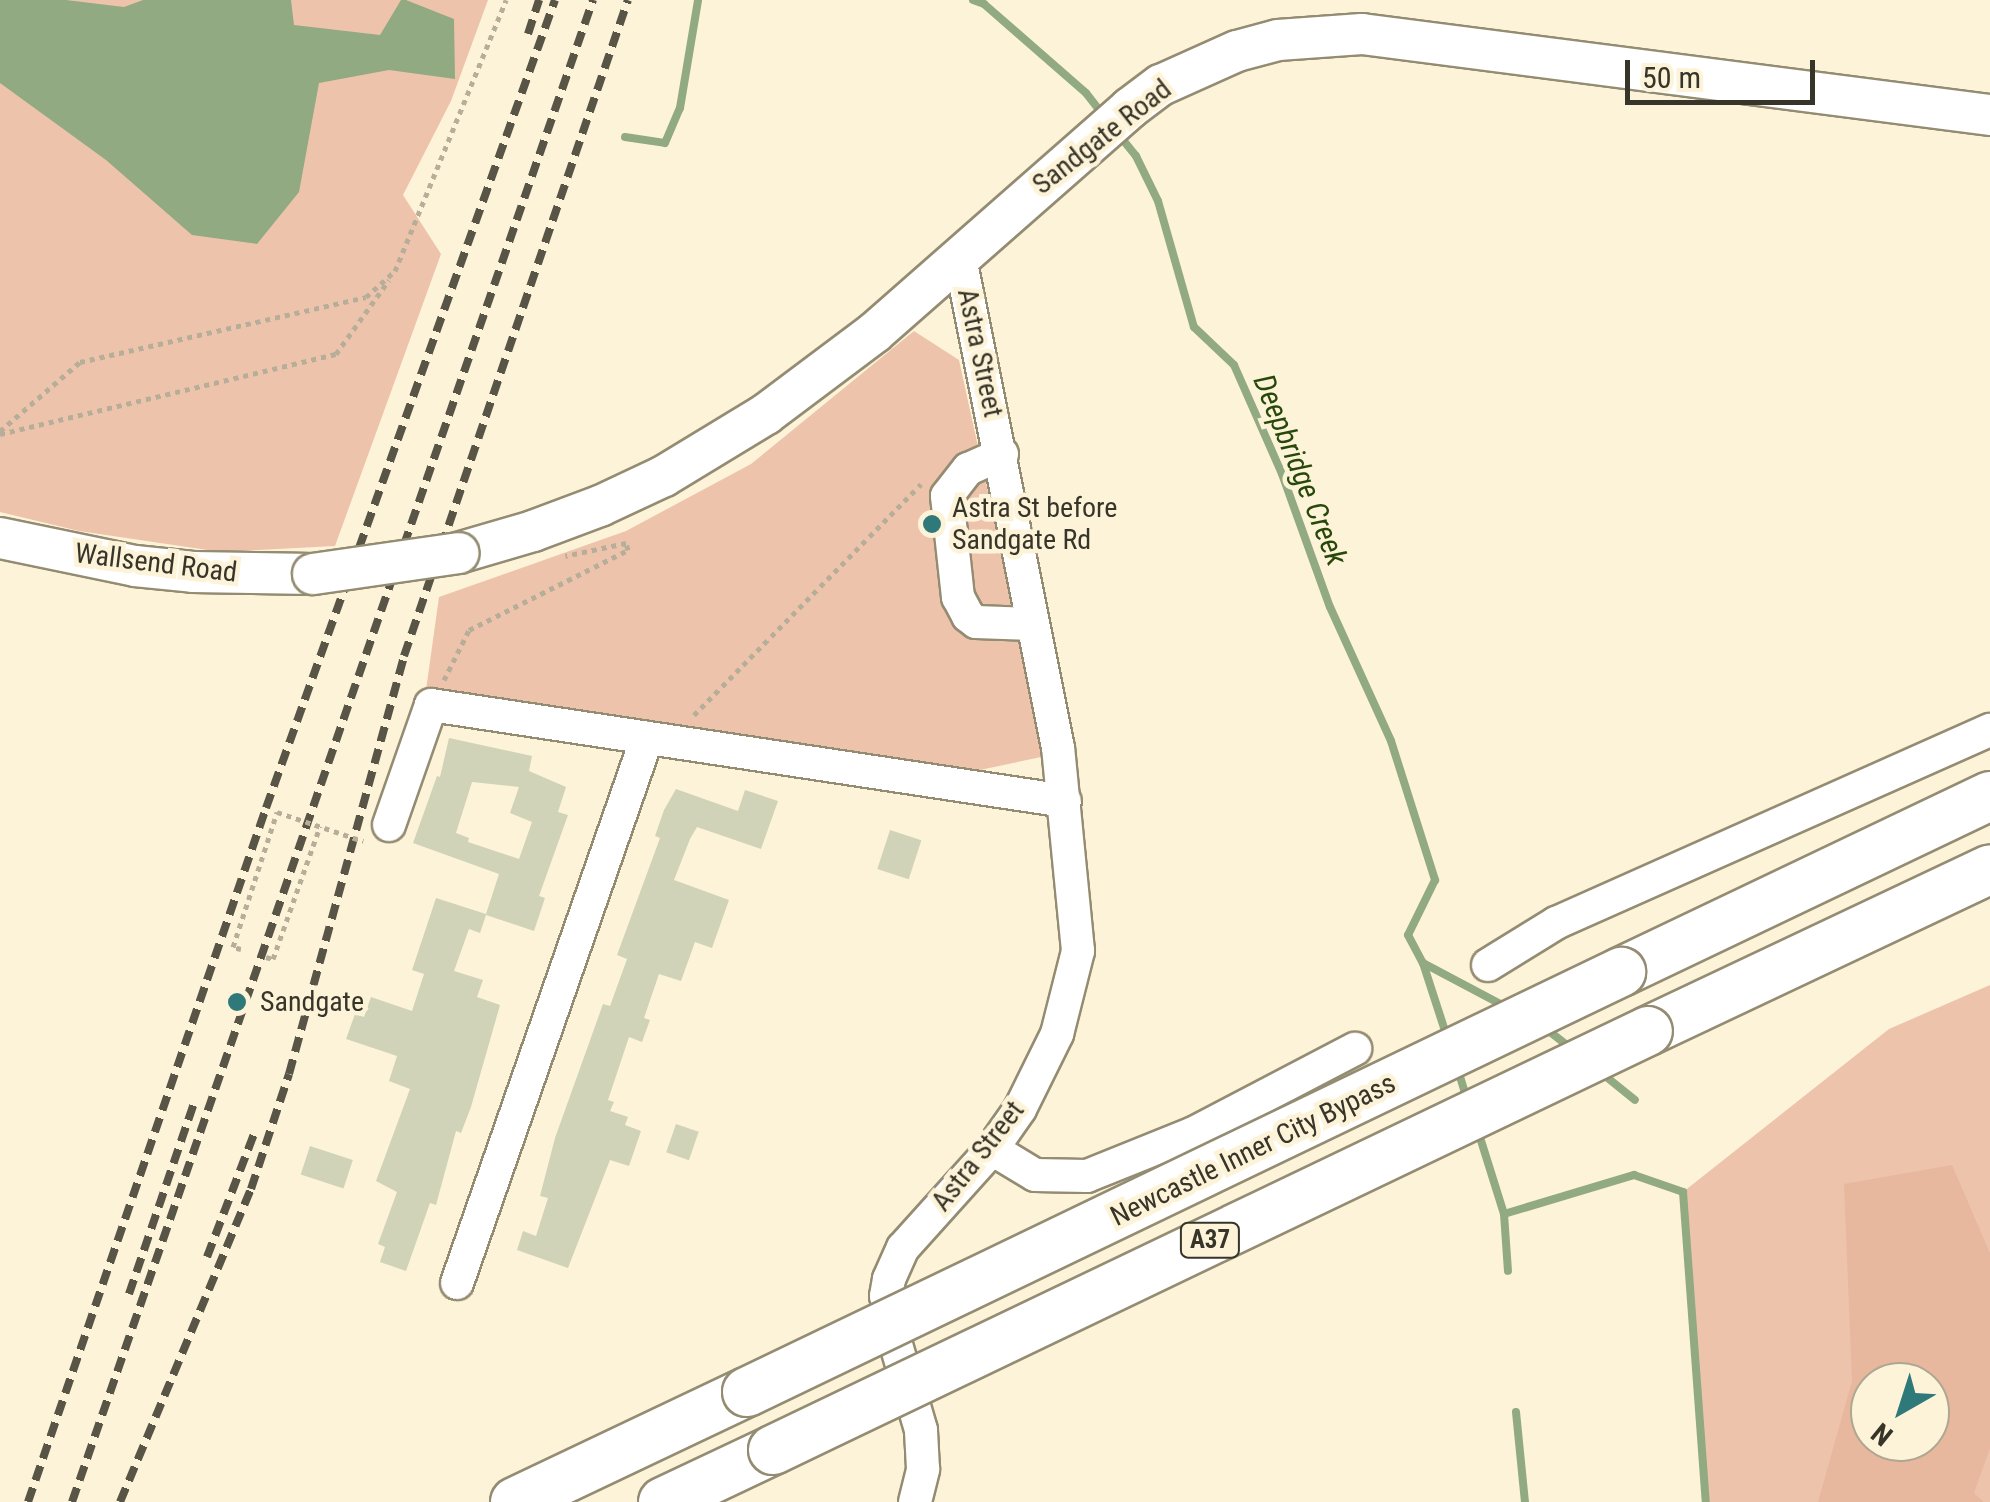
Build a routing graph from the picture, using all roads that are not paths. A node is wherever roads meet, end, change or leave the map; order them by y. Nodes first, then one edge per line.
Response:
1 (1990, 115) edge
2 (960, 258) junction
3 (1002, 454) junction
4 (0, 538) edge
5 (313, 574) joint
6 (1032, 624) junction
7 (1990, 730) edge
8 (657, 740) junction
9 (1990, 796) edge
10 (1064, 802) junction
11 (376, 833) road end
12 (1990, 869) edge
13 (1488, 965) dead end
14 (1356, 1050) dead end
15 (992, 1149) junction
16 (457, 1283) dead end
17 (515, 1502) edge
18 (663, 1502) edge
19 (915, 1502) edge

1 - 2 main road, Sandgate Road
2 - 3 street, Astra Street
2 - 5 main road, Sandgate Road, bridge
3 - 6 street, Astra Street
3 - 6 street
4 - 5 main road, Wallsend Road
6 - 10 street, Astra Street
7 - 13 street
8 - 10 street
8 - 11 street
8 - 16 street
9 - 17 highway, Newcastle Inner City Bypass / A37, bridge
10 - 15 street, Astra Street
12 - 18 highway, A37, bridge
14 - 15 street
15 - 19 street, Astra Street

